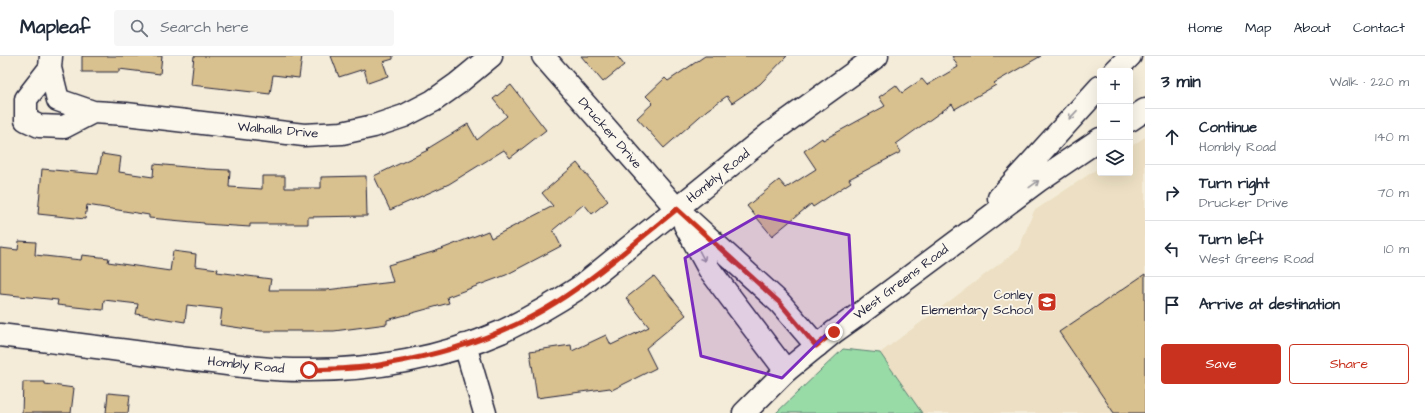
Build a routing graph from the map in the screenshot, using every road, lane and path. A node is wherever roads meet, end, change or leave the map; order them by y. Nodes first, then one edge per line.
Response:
1 (491, 56) edge
2 (543, 56) edge
3 (877, 56) edge
4 (1130, 56) edge
5 (50, 62) edge
6 (1118, 68) edge
7 (1097, 90) edge
8 (1145, 110) edge
9 (93, 112) junction
10 (1133, 118) edge
11 (1097, 142) edge
12 (677, 209) junction
13 (969, 232) junction
14 (0, 335) edge
15 (465, 345) junction
16 (816, 346) junction
17 (786, 371) junction
18 (485, 413) edge
19 (744, 413) edge

1 - 9 street, Walhalla Drive
2 - 12 street, Drucker Drive
3 - 12 street, Hombly Road
4 - 6 street
5 - 9 street, Walhalla Drive
5 - 9 street
7 -> 13 street, West Greens Road
8 - 10 street
13 -> 11 street, West Greens Road
12 - 15 street, Hombly Road
12 - 16 street, Drucker Drive
12 -> 17 street, Drucker Drive
13 - 16 street, West Greens Road
14 - 15 street, Hombly Road
15 - 18 street
16 - 17 street, West Greens Road
17 - 19 street, West Greens Road

